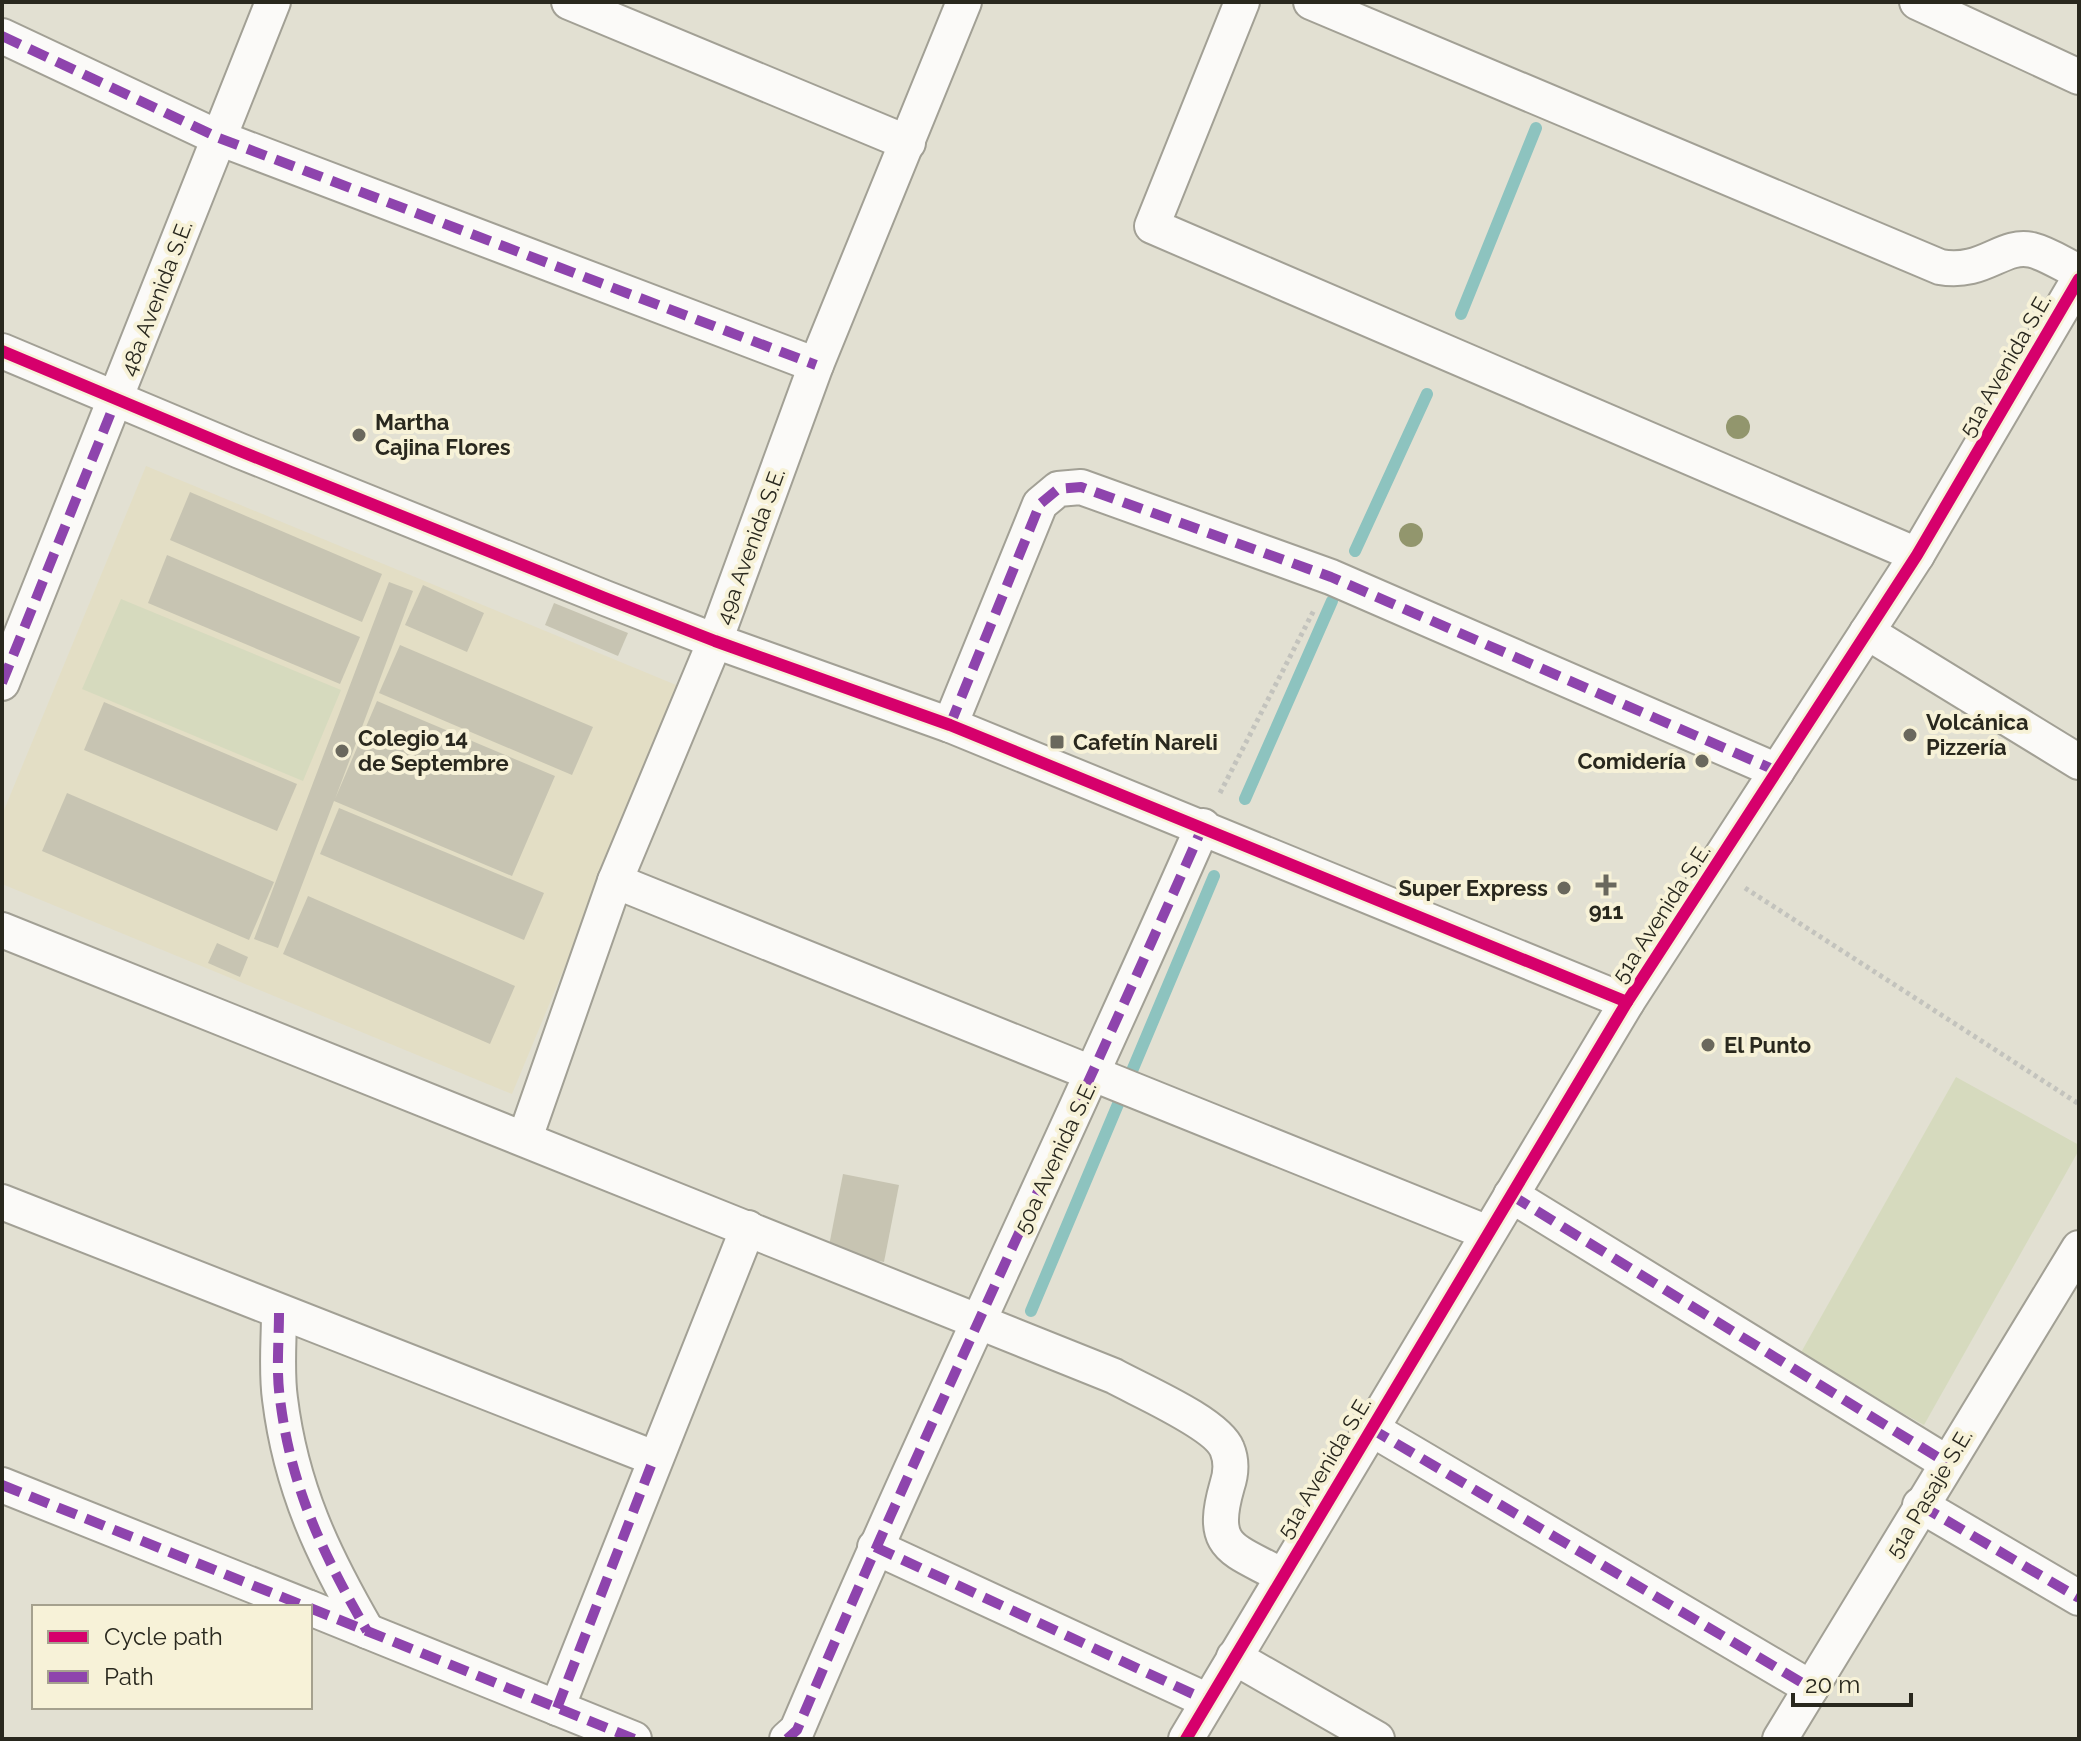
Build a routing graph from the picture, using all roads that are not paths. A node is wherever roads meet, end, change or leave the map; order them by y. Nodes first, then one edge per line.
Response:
1 (273, 2) edge
2 (569, 2) edge
3 (964, 2) edge
4 (1242, 2) edge
5 (1311, 2) edge
6 (1917, 2) edge
7 (2, 36) edge
8 (2079, 77) edge
9 (219, 138) junction
10 (908, 143) junction
11 (2079, 272) edge
12 (2079, 279) edge
13 (2, 351) edge
14 (816, 365) junction
15 (116, 400) junction
16 (1917, 555) junction
17 (1867, 632) junction
18 (715, 641) junction
19 (4, 671) edge
20 (950, 725) junction
21 (2079, 762) edge
22 (1777, 771) junction
23 (1203, 826) junction
24 (615, 881) junction
25 (2, 930) edge
26 (1627, 1002) junction
27 (1100, 1076) junction
28 (525, 1138) junction
29 (1511, 1195) junction
30 (2, 1202) edge
31 (748, 1228) junction
32 (1488, 1233) junction
33 (2079, 1248) edge
34 (279, 1313) junction
35 (978, 1321) junction
36 (1370, 1428) junction
37 (654, 1458) junction
38 (1947, 1463) junction
39 (2, 1485) edge
40 (1920, 1505) junction
41 (875, 1547) junction
42 (1282, 1576) junction
43 (2079, 1598) edge
44 (302, 1605) edge
45 (312, 1609) edge
46 (367, 1631) junction
47 (1234, 1657) junction
48 (1811, 1688) junction
49 (1208, 1701) junction
50 (557, 1708) junction
51 (634, 1739) edge
52 (787, 1739) edge
53 (1186, 1739) edge
54 (1377, 1739) edge
55 (1780, 1739) edge

1 - 9 street, 48a Avenida S.E.
2 - 10 street
3 - 10 street, 49a Avenida S.E.
4 - 16 street
5 - 11 street
6 - 8 street
7 - 9 street
9 - 14 street
9 - 15 street, 48a Avenida S.E.
10 - 14 street, 49a Avenida S.E.
12 - 16 street, 51a Avenida S.E.
13 - 15 street
14 - 18 street, 49a Avenida S.E.
15 - 18 street
15 - 19 street, 48a Avenida S.E.
16 - 17 street, 51a Avenida S.E.
17 - 21 street
17 - 22 street, 51a Avenida S.E.
18 - 20 street
18 - 24 street, 49a Avenida S.E.
20 - 22 street
20 - 23 street
22 - 26 street, 51a Avenida S.E.
23 - 26 street
23 - 27 street, 50a Avenida S.E.
24 - 27 street
24 - 28 street, 49a Avenida S.E.
25 - 28 street
26 - 29 street, 51a Avenida S.E.
27 - 32 street
27 - 35 street, 50a Avenida S.E.
28 - 31 street
29 - 32 street, 51a Avenida S.E.
29 - 38 street
30 - 34 street
31 - 35 street
31 - 37 street
32 - 36 street, 51a Avenida S.E.
33 - 38 street, 51a Pasaje S.E.
34 - 37 street
34 - 46 street
35 - 41 street, 50a Avenida S.E.
35 - 42 street
36 - 42 street, 51a Avenida S.E.
36 - 48 street
37 - 50 street
38 - 40 street, 51a Pasaje S.E.
39 - 44 street
40 - 43 street
40 - 48 street, 51a Pasaje S.E.
41 - 49 street
41 - 52 street, 50a Avenida S.E.
42 - 47 street, 51a Avenida S.E.
45 - 46 street
46 - 50 street
47 - 49 street, 51a Avenida S.E.
47 - 54 street
48 - 55 street, 51a Pasaje S.E.
49 - 53 street, 51a Avenida S.E.
50 - 51 street

